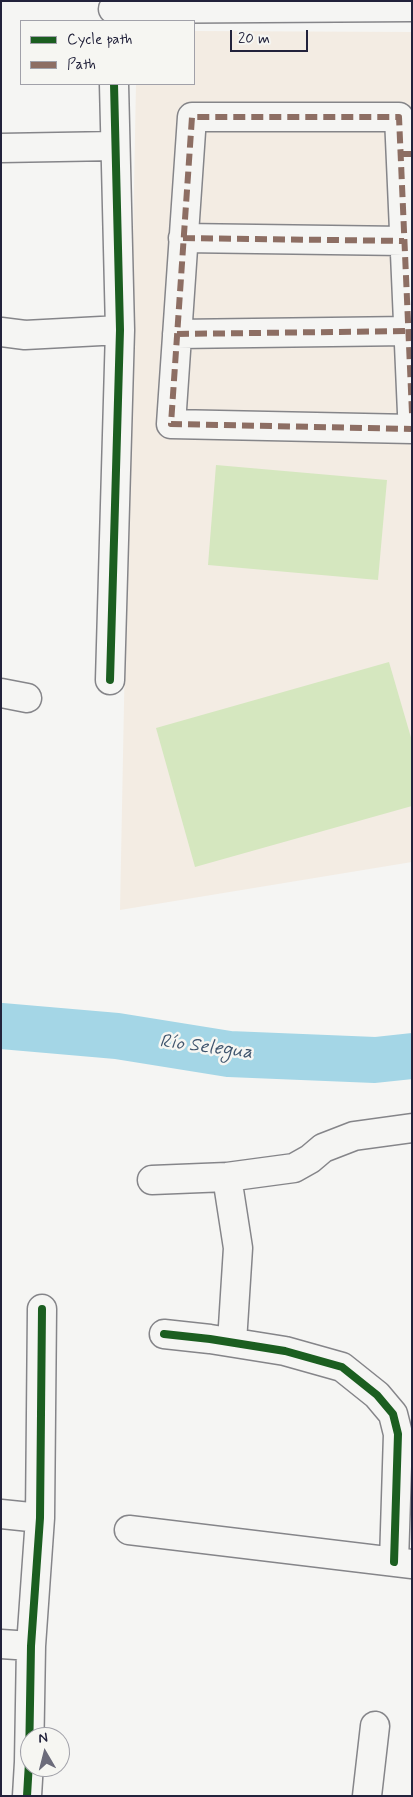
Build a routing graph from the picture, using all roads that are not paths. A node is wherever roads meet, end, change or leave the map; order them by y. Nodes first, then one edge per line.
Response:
1 (380, 4) edge
2 (412, 7) edge
3 (113, 10) edge
4 (114, 85) edge
5 (114, 146) junction
6 (1, 148) edge
7 (406, 154) edge
8 (184, 238) junction
9 (404, 241) junction
10 (120, 330) junction
11 (408, 331) junction
12 (1, 332) edge
13 (177, 334) junction
14 (412, 414) edge
15 (412, 428) edge
16 (110, 680) dead end
17 (412, 1128) edge
18 (227, 1177) junction
19 (152, 1180) dead end
20 (42, 1309) dead end
21 (164, 1334) dead end
22 (232, 1342) junction
23 (1, 1514) edge
24 (40, 1518) junction
25 (129, 1530) dead end
26 (403, 1563) edge
27 (1, 1644) edge
28 (31, 1646) junction
29 (375, 1726) dead end
30 (27, 1796) edge
31 (367, 1796) edge

1 - 2 street
1 - 3 street
4 - 5 street
5 - 6 street
5 - 10 street
7 - 8 street
7 - 9 street
8 - 9 street
8 - 13 street
9 - 11 street
10 - 12 street
10 - 16 street
11 - 13 street
11 - 14 street
13 - 15 street
17 - 18 street
18 - 19 street
18 - 22 street
20 - 24 street
21 - 22 street
22 - 26 street
23 - 24 street
24 - 28 street
25 - 26 street
27 - 28 street
28 - 30 street
29 - 31 street

